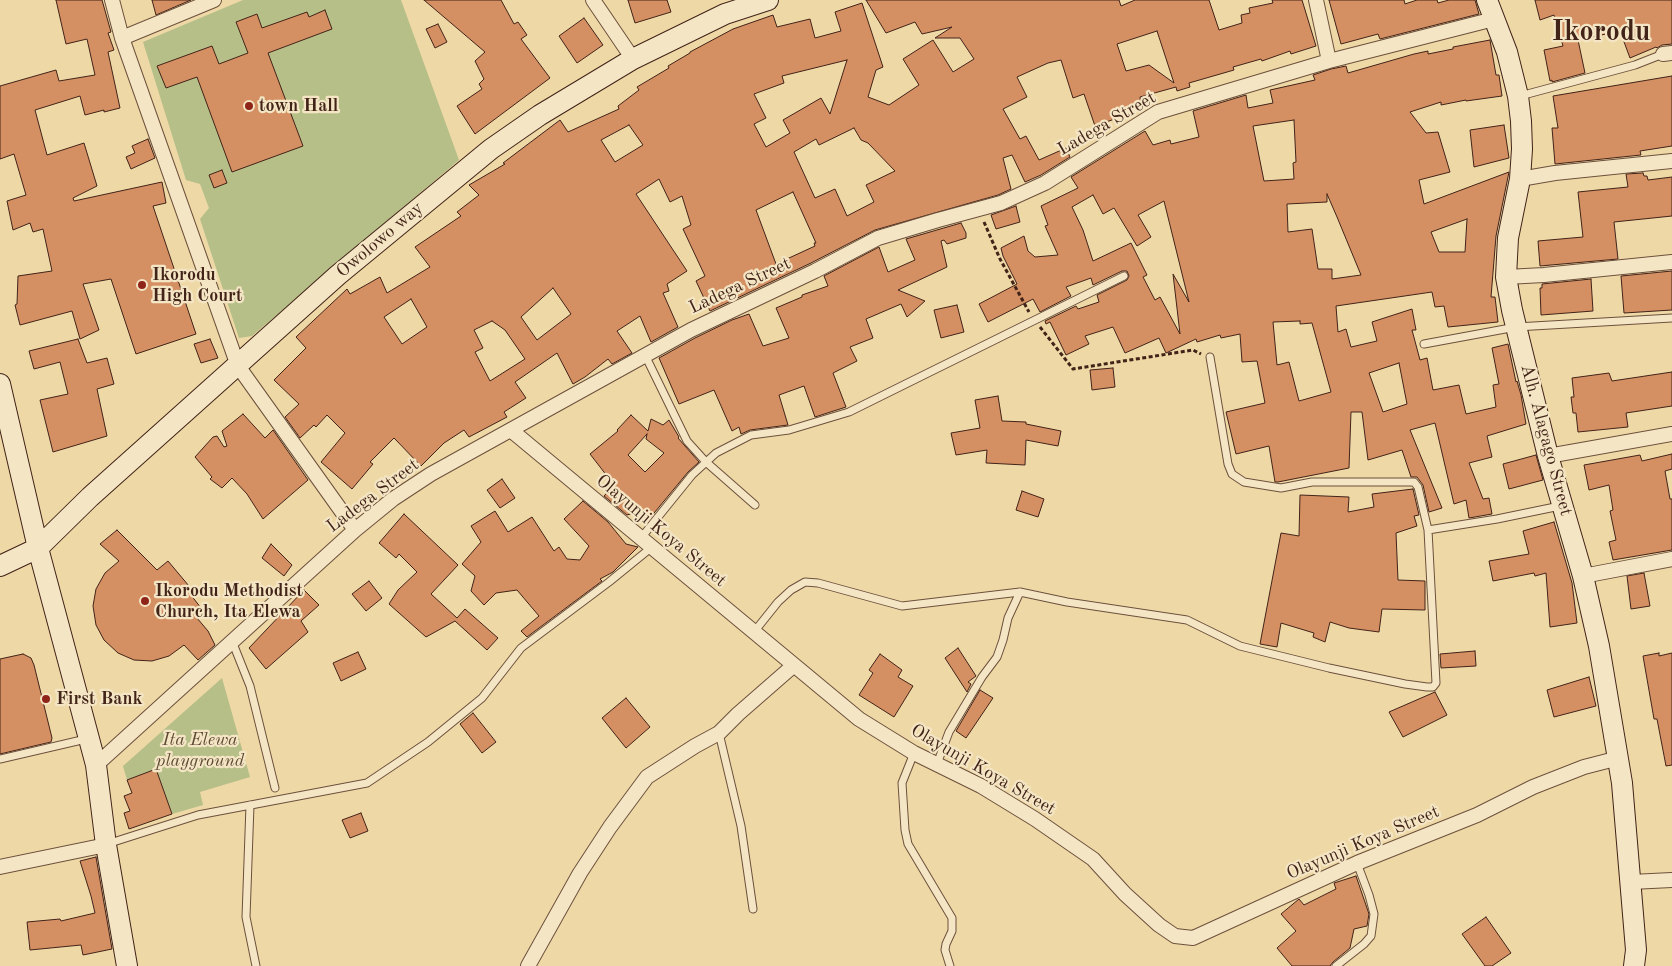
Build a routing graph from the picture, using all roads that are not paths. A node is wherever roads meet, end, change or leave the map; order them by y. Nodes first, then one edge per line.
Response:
1 (112, 0) edge
2 (214, 0) edge
3 (594, 0) edge
4 (768, 0) edge
5 (1316, 0) edge
6 (1491, 9) edge
7 (122, 38) junction
8 (1668, 53) edge
9 (633, 59) junction
10 (1329, 61) junction
11 (1518, 96) junction
12 (1672, 161) edge
13 (1520, 179) junction
14 (1672, 262) edge
15 (1124, 276) dead end
16 (1506, 278) junction
17 (1672, 318) edge
18 (1516, 326) junction
19 (1424, 344) dead end
20 (645, 355) junction
21 (1210, 357) road end
22 (238, 366) junction
23 (0, 384) edge
24 (512, 431) junction
25 (1672, 434) edge
26 (1548, 456) junction
27 (706, 462) junction
28 (755, 505) dead end
29 (1563, 505) junction
30 (355, 530) junction
31 (1428, 530) junction
32 (641, 538) junction
33 (652, 547) junction
34 (38, 548) junction
35 (1672, 559) edge
36 (0, 566) edge
37 (1583, 576) junction
38 (1020, 592) junction
39 (754, 632) junction
40 (232, 642) junction
41 (794, 666) junction
42 (719, 733) junction
43 (89, 738) junction
44 (914, 753) junction
45 (1619, 758) junction
46 (0, 759) edge
47 (937, 764) junction
48 (96, 765) junction
49 (275, 788) dead end
50 (250, 804) junction
51 (106, 845) junction
52 (1357, 864) junction
53 (0, 867) edge
54 (1672, 880) edge
55 (1631, 882) junction
56 (753, 909) dead end
57 (127, 966) edge
58 (256, 966) edge
59 (528, 966) edge
60 (950, 966) edge
61 (1336, 966) edge
62 (1634, 966) edge

1 - 7 street
2 - 7 street
3 - 9 street
4 - 9 main road, Owolowo way
5 - 10 street
6 - 10 street, Ladega Street
6 - 11 main road, Alh. Alagago Street
7 - 22 street
8 - 11 lane
9 - 22 main road, Owolowo way
10 - 20 street, Ladega Street
11 - 13 main road, Alh. Alagago Street
12 - 13 street
13 - 16 main road, Alh. Alagago Street
14 - 16 street
15 - 27 lane
16 - 18 main road, Alh. Alagago Street
17 - 18 lane
18 - 19 lane
18 - 26 main road, Alh. Alagago Street
20 - 24 street, Ladega Street
20 - 27 lane
21 - 31 lane
22 - 30 street
22 - 34 main road, Owolowo way
23 - 34 main road
24 - 30 street, Ladega Street
24 - 32 street, Olayunji Koya Street
25 - 26 street
26 - 29 main road, Alh. Alagago Street
27 - 28 lane
27 - 32 lane
29 - 31 lane
29 - 37 main road, Alh. Alagago Street
30 - 40 street, Ladega Street
31 - 38 lane
32 - 33 street, Olayunji Koya Street
33 - 39 street, Olayunji Koya Street
33 - 50 lane
34 - 36 main road, Owolowo way
34 - 43 main road
35 - 37 street
37 - 45 main road, Alh. Alagago Street
38 - 39 lane
38 - 47 lane
39 - 41 street, Olayunji Koya Street
40 - 48 street, Ladega Street
40 - 49 lane
41 - 42 street
41 - 44 street, Olayunji Koya Street
42 - 56 lane
42 - 59 street
43 - 46 lane
43 - 48 main road
44 - 47 street, Olayunji Koya Street
44 - 60 lane
45 - 52 street, Olayunji Koya Street
45 - 55 main road, Alh. Alagago Street
47 - 52 street, Olayunji Koya Street
48 - 51 main road
50 - 51 lane
50 - 58 lane
51 - 53 street
51 - 57 main road
52 - 61 lane
54 - 55 street
55 - 62 main road, Alh. Alagago Street

